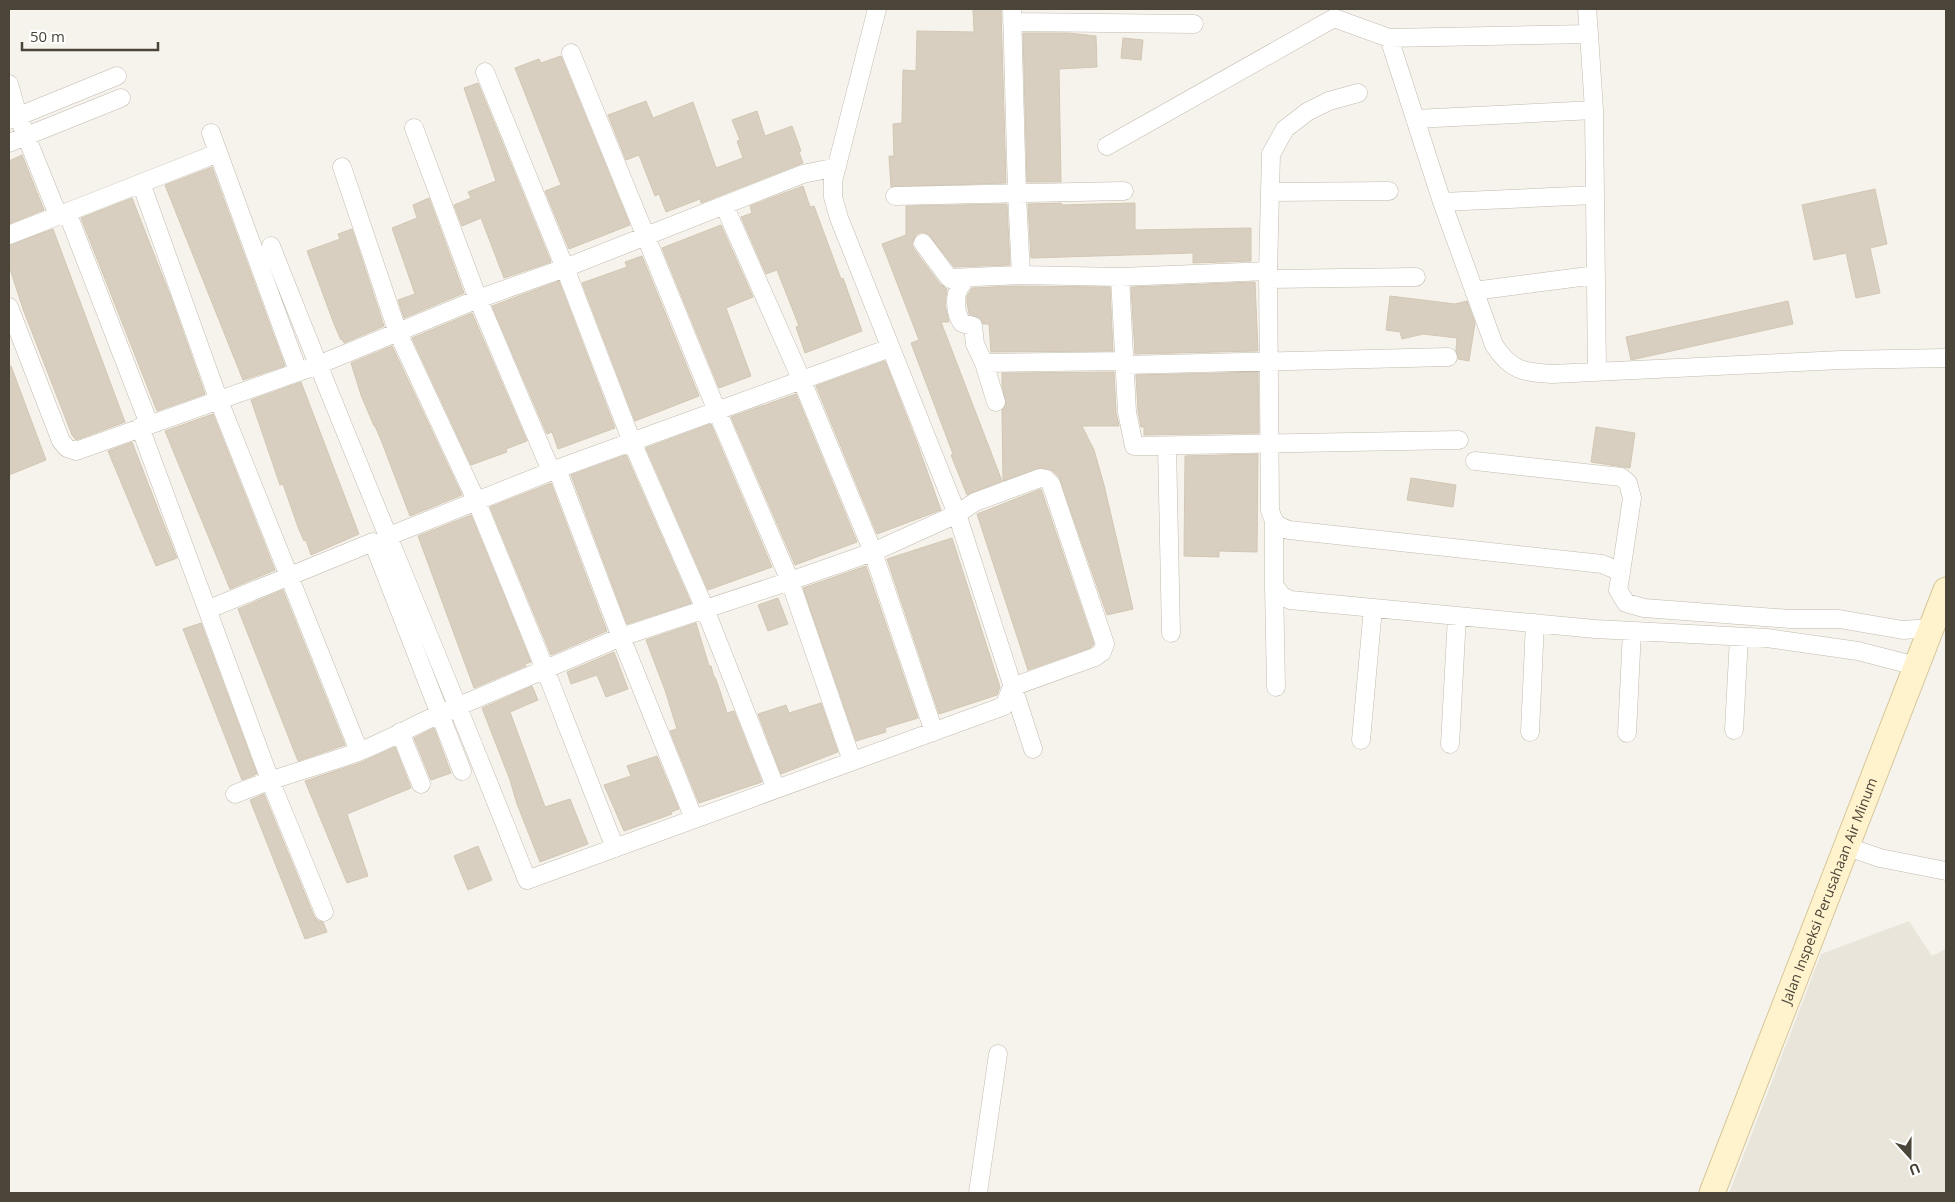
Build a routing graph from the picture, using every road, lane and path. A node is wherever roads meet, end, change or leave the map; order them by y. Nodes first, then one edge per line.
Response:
1 (877, 9) edge
2 (1587, 9) edge
3 (1333, 14) edge
4 (1012, 15) edge
5 (1194, 24) dead end
6 (1589, 34) junction
7 (1389, 38) junction
8 (571, 53) dead end
9 (485, 72) dead end
10 (117, 76) dead end
11 (9, 84) edge
12 (1358, 93) dead end
13 (121, 98) dead end
14 (1594, 110) junction
15 (14, 119) edge
16 (1415, 120) junction
17 (414, 128) dead end
18 (211, 134) dead end
19 (26, 136) junction
20 (9, 143) edge
21 (1107, 146) dead end
22 (218, 153) junction
23 (342, 167) dead end
24 (837, 167) junction
25 (141, 183) junction
26 (1389, 191) dead end
27 (1124, 192) dead end
28 (1270, 192) junction
29 (1016, 194) junction
30 (1595, 195) junction
31 (895, 196) dead end
32 (1442, 202) junction
33 (724, 205) junction
34 (62, 214) junction
35 (9, 235) edge
36 (647, 236) junction
37 (923, 243) dead end
38 (271, 246) dead end
39 (565, 268) junction
40 (1021, 275) junction
41 (1268, 275) junction
42 (1596, 275) junction
43 (1120, 277) junction
44 (1416, 277) dead end
45 (949, 278) junction
46 (1474, 291) junction
47 (478, 299) junction
48 (9, 307) edge
49 (398, 333) junction
50 (890, 348) junction
51 (1448, 357) dead end
52 (1946, 358) edge
53 (1270, 362) junction
54 (984, 363) junction
55 (1124, 363) junction
56 (318, 365) junction
57 (298, 371) junction
58 (1597, 372) junction
59 (802, 381) junction
60 (219, 401) junction
61 (996, 402) dead end
62 (717, 411) junction
63 (144, 426) junction
64 (1459, 440) dead end
65 (632, 442) junction
66 (1270, 444) junction
67 (1167, 446) junction
68 (1475, 461) dead end
69 (554, 470) junction
70 (476, 500) junction
71 (957, 514) junction
72 (1274, 523) junction
73 (388, 536) junction
74 (873, 552) junction
75 (1621, 572) junction
76 (290, 575) junction
77 (790, 581) junction
78 (1274, 586) junction
79 (1946, 590) edge
80 (1373, 608) junction
81 (209, 609) junction
82 (705, 609) junction
83 (1457, 616) junction
84 (1535, 624) junction
85 (1931, 628) junction
86 (1632, 631) junction
87 (1171, 633) dead end
88 (621, 637) junction
89 (1739, 637) junction
90 (1916, 666) junction
91 (545, 669) junction
92 (1276, 687) dead end
93 (1012, 688) junction
94 (459, 706) junction
95 (439, 714) junction
96 (1734, 730) dead end
97 (400, 732) junction
98 (934, 732) junction
99 (1530, 732) dead end
100 (1627, 733) dead end
101 (1360, 740) dead end
102 (1450, 744) dead end
103 (1033, 749) dead end
104 (359, 751) junction
105 (852, 761) junction
106 (462, 771) dead end
107 (270, 780) junction
108 (421, 784) dead end
109 (776, 789) junction
110 (235, 794) dead end
111 (694, 819) junction
112 (1845, 846) junction
113 (615, 848) junction
114 (1946, 871) edge
115 (324, 912) dead end
116 (998, 1054) dead end
117 (978, 1193) edge
118 (1712, 1193) edge

1 - 24 street
2 - 6 street
3 - 7 street
3 - 21 street
4 - 5 street
4 - 29 street
6 - 7 street
6 - 14 street
7 - 16 street
8 - 36 street
9 - 39 street
10 - 15 street
11 - 15 street
12 - 28 street
13 - 19 street
14 - 16 street
14 - 30 street
15 - 19 street
16 - 32 street
17 - 47 street
18 - 22 street
19 - 20 street
19 - 34 street
22 - 25 street
22 - 57 street
23 - 49 street
24 - 33 street
24 - 50 street
25 - 34 street
25 - 60 street
26 - 28 street
27 - 29 street
28 - 41 street
29 - 31 street
29 - 40 street
30 - 32 street
30 - 42 street
32 - 46 street
33 - 36 street
33 - 59 street
34 - 35 street
34 - 63 street
36 - 39 street
36 - 62 street
37 - 45 street
38 - 56 street
39 - 47 street
39 - 65 street
40 - 43 street
40 - 45 street
41 - 43 street
41 - 44 street
41 - 53 street
42 - 46 street
42 - 58 street
43 - 55 street
45 - 54 street
46 - 58 street
47 - 49 street
47 - 69 street
48 - 63 street
49 - 56 street
49 - 70 street
50 - 59 street
50 - 71 street
51 - 53 street
52 - 58 street
53 - 55 street
53 - 66 street
54 - 55 street
54 - 61 street
55 - 67 street
56 - 57 street
56 - 73 street
57 - 60 street
59 - 62 street
59 - 74 street
60 - 63 street
60 - 76 street
62 - 65 street
62 - 77 street
63 - 81 street
64 - 66 street
65 - 69 street
65 - 82 street
66 - 67 street
66 - 72 street
67 - 87 street
68 - 75 street
69 - 70 street
69 - 88 street
70 - 73 street
70 - 91 street
71 - 74 street
71 - 93 street
71 - 93 street
72 - 75 street
72 - 78 street
73 - 94 street
74 - 77 street
74 - 98 street
75 - 85 street
76 - 81 street
76 - 95 street
76 - 104 street
77 - 82 street
77 - 105 street
78 - 80 street
78 - 92 street
79 - 85 street, Jalan Inspeksi Perusahaan Air Minum
80 - 83 street
80 - 101 street
81 - 107 street
82 - 88 street
82 - 109 street
83 - 84 street
83 - 102 street
84 - 86 street
84 - 99 street
85 - 90 street, Jalan Inspeksi Perusahaan Air Minum
86 - 89 street
86 - 100 street
88 - 91 street
88 - 111 street
89 - 90 street
89 - 96 street
90 - 112 street, Jalan Inspeksi Perusahaan Air Minum
91 - 94 street
91 - 113 street
93 - 98 street
93 - 103 street
94 - 95 street
94 - 113 street
95 - 97 street
95 - 106 street
97 - 104 street
97 - 108 street
98 - 105 street
104 - 107 street
105 - 109 street
107 - 110 street
107 - 115 street
109 - 111 street
111 - 113 street
112 - 114 street
112 - 118 street, Jalan Inspeksi Perusahaan Air Minum
116 - 117 street

